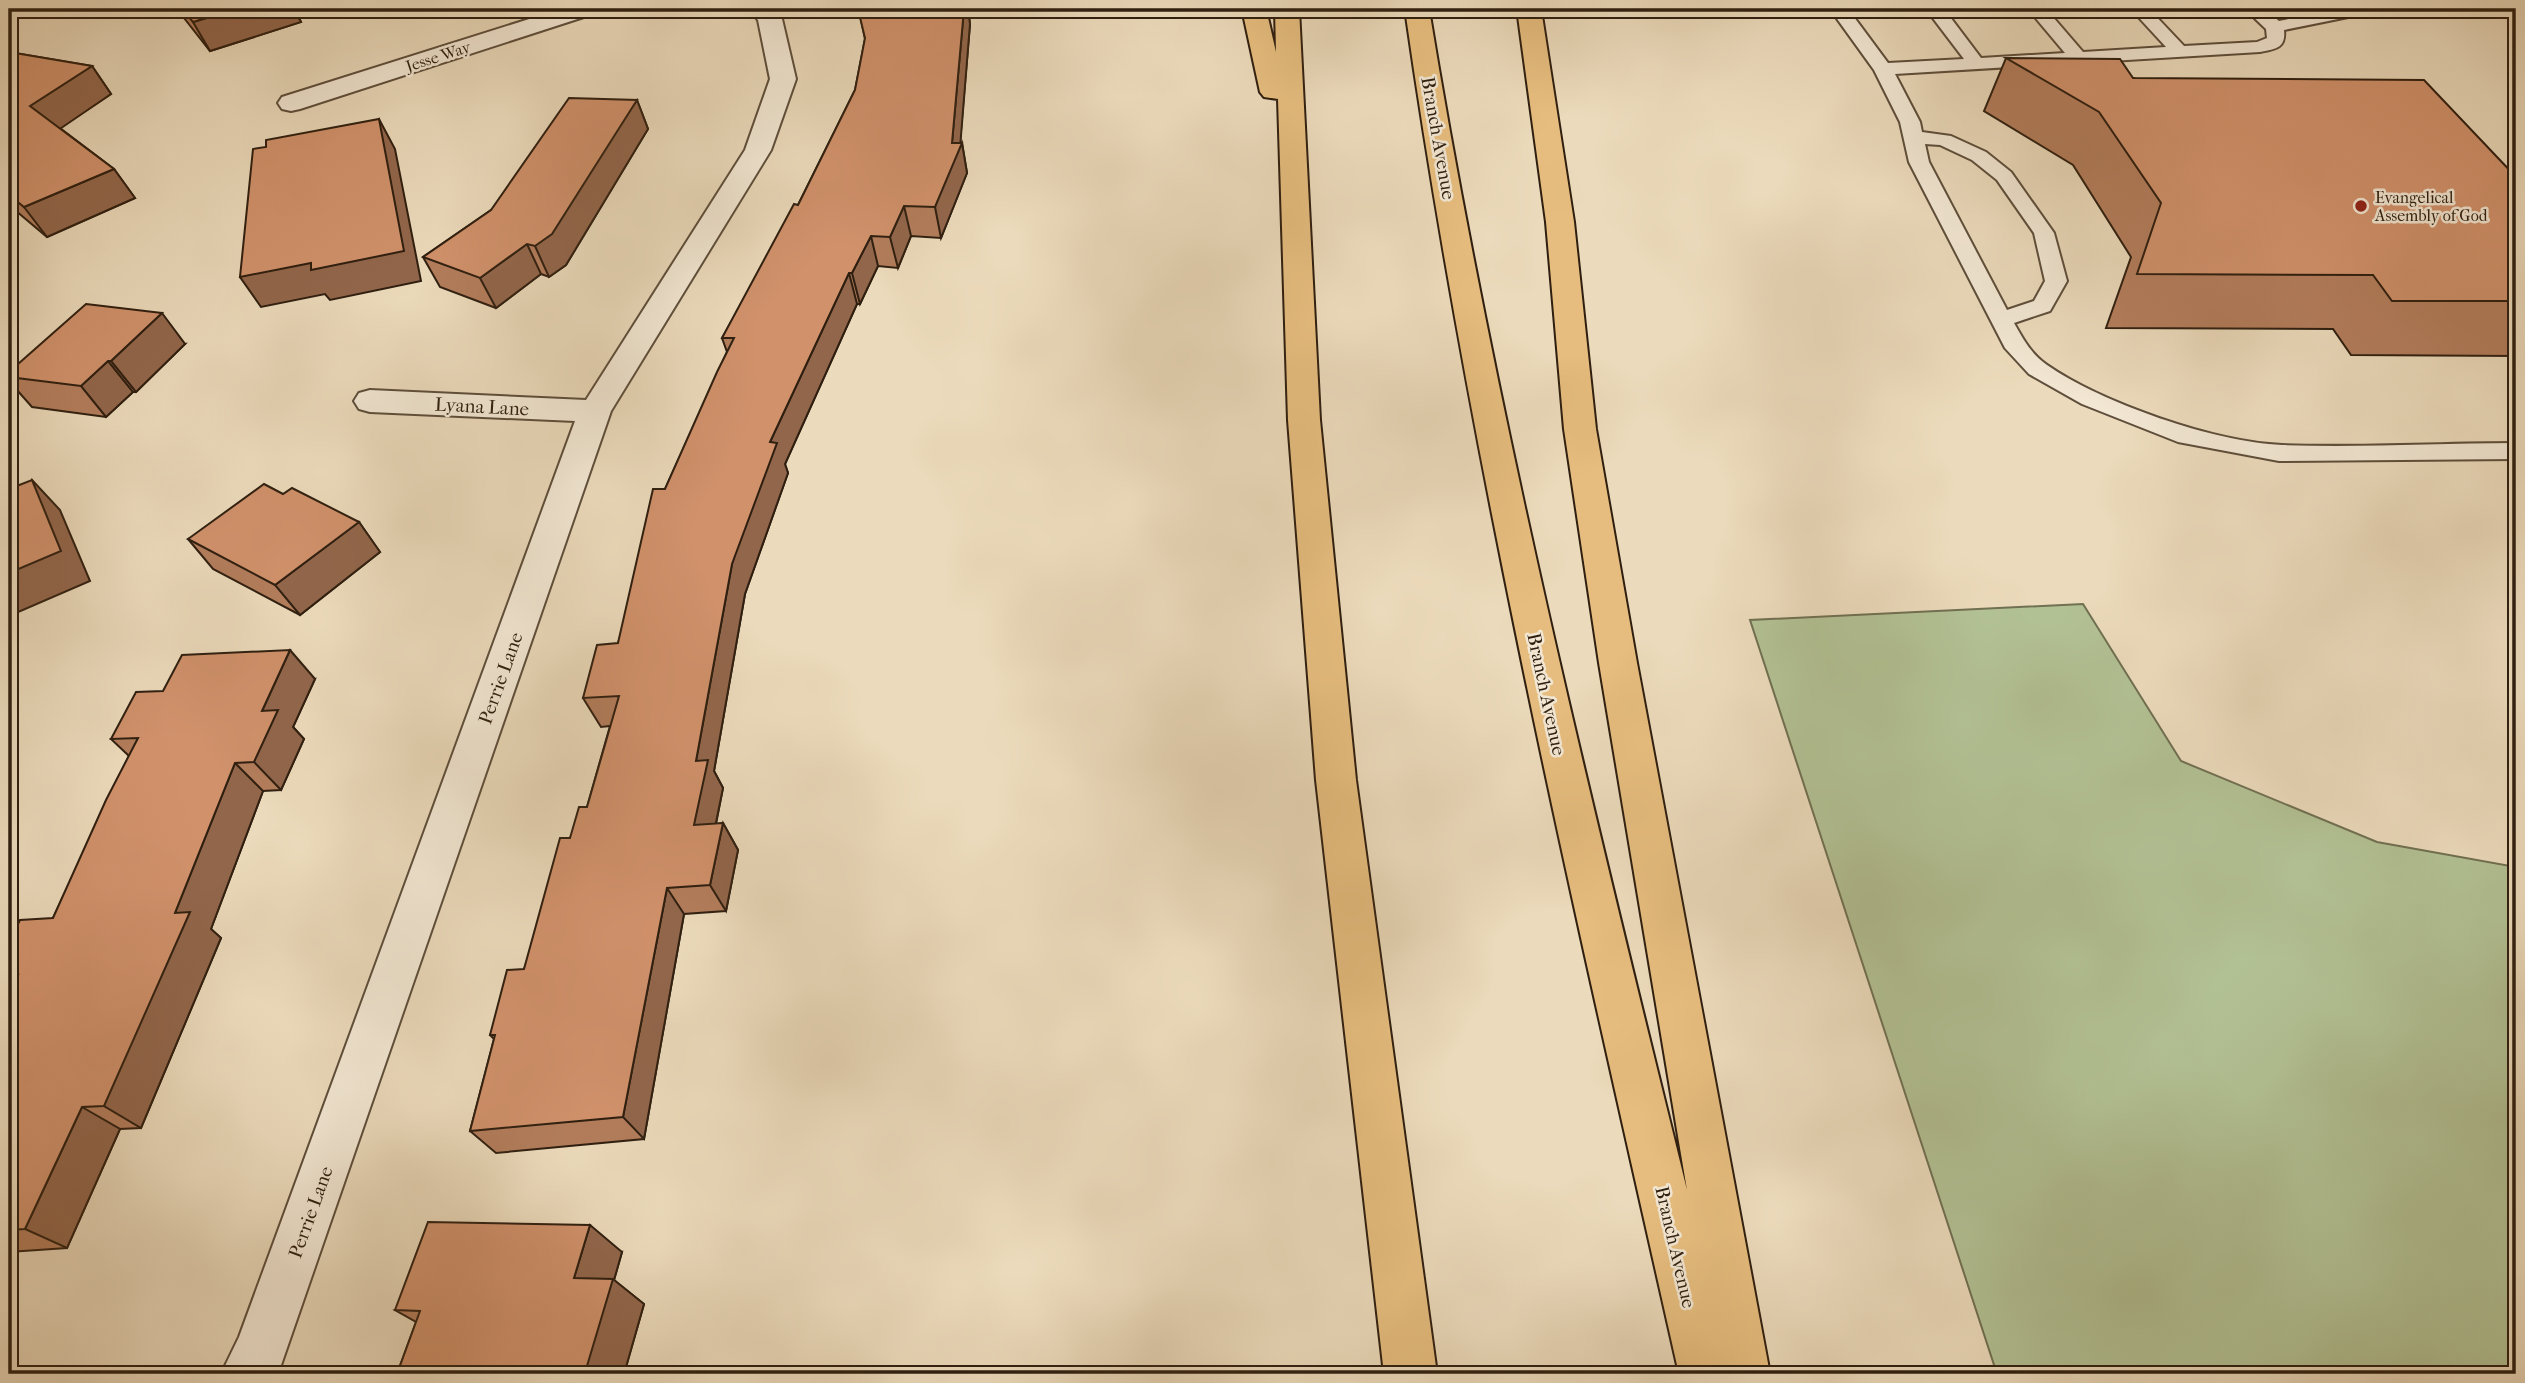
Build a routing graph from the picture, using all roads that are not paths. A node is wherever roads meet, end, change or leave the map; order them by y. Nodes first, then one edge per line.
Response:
1 (585, 9) edge
2 (761, 9) edge
3 (1254, 9) edge
4 (1287, 9) edge
5 (1417, 9) edge
6 (1530, 9) edge
7 (1839, 9) edge
8 (1935, 9) edge
9 (2037, 9) edge
10 (2140, 9) edge
11 (2254, 9) edge
12 (2362, 9) edge
13 (2275, 27) junction
14 (2180, 52) junction
15 (2079, 58) junction
16 (1976, 63) junction
17 (1884, 69) junction
18 (291, 103) dead end
19 (1914, 137) junction
20 (1294, 182) junction
21 (2001, 320) junction
22 (370, 401) dead end
23 (595, 411) junction
24 (2516, 451) edge
25 (247, 1374) edge
26 (1410, 1374) edge
27 (1706, 1374) edge
28 (1744, 1374) edge

1 - 18 street, Jesse Way
2 - 23 street, Perrie Lane
3 - 20 highway
4 - 20 highway
5 - 27 highway, Branch Avenue
6 - 28 highway
7 - 17 lane
8 - 16 lane
9 - 15 lane
10 - 14 lane
11 - 13 lane
12 - 13 lane
13 - 14 lane
14 - 15 lane
15 - 16 lane
16 - 17 lane
17 - 19 lane
19 - 21 lane
19 - 21 lane
20 - 26 highway
21 - 24 lane
22 - 23 street, Lyana Lane
23 - 25 street, Perrie Lane

